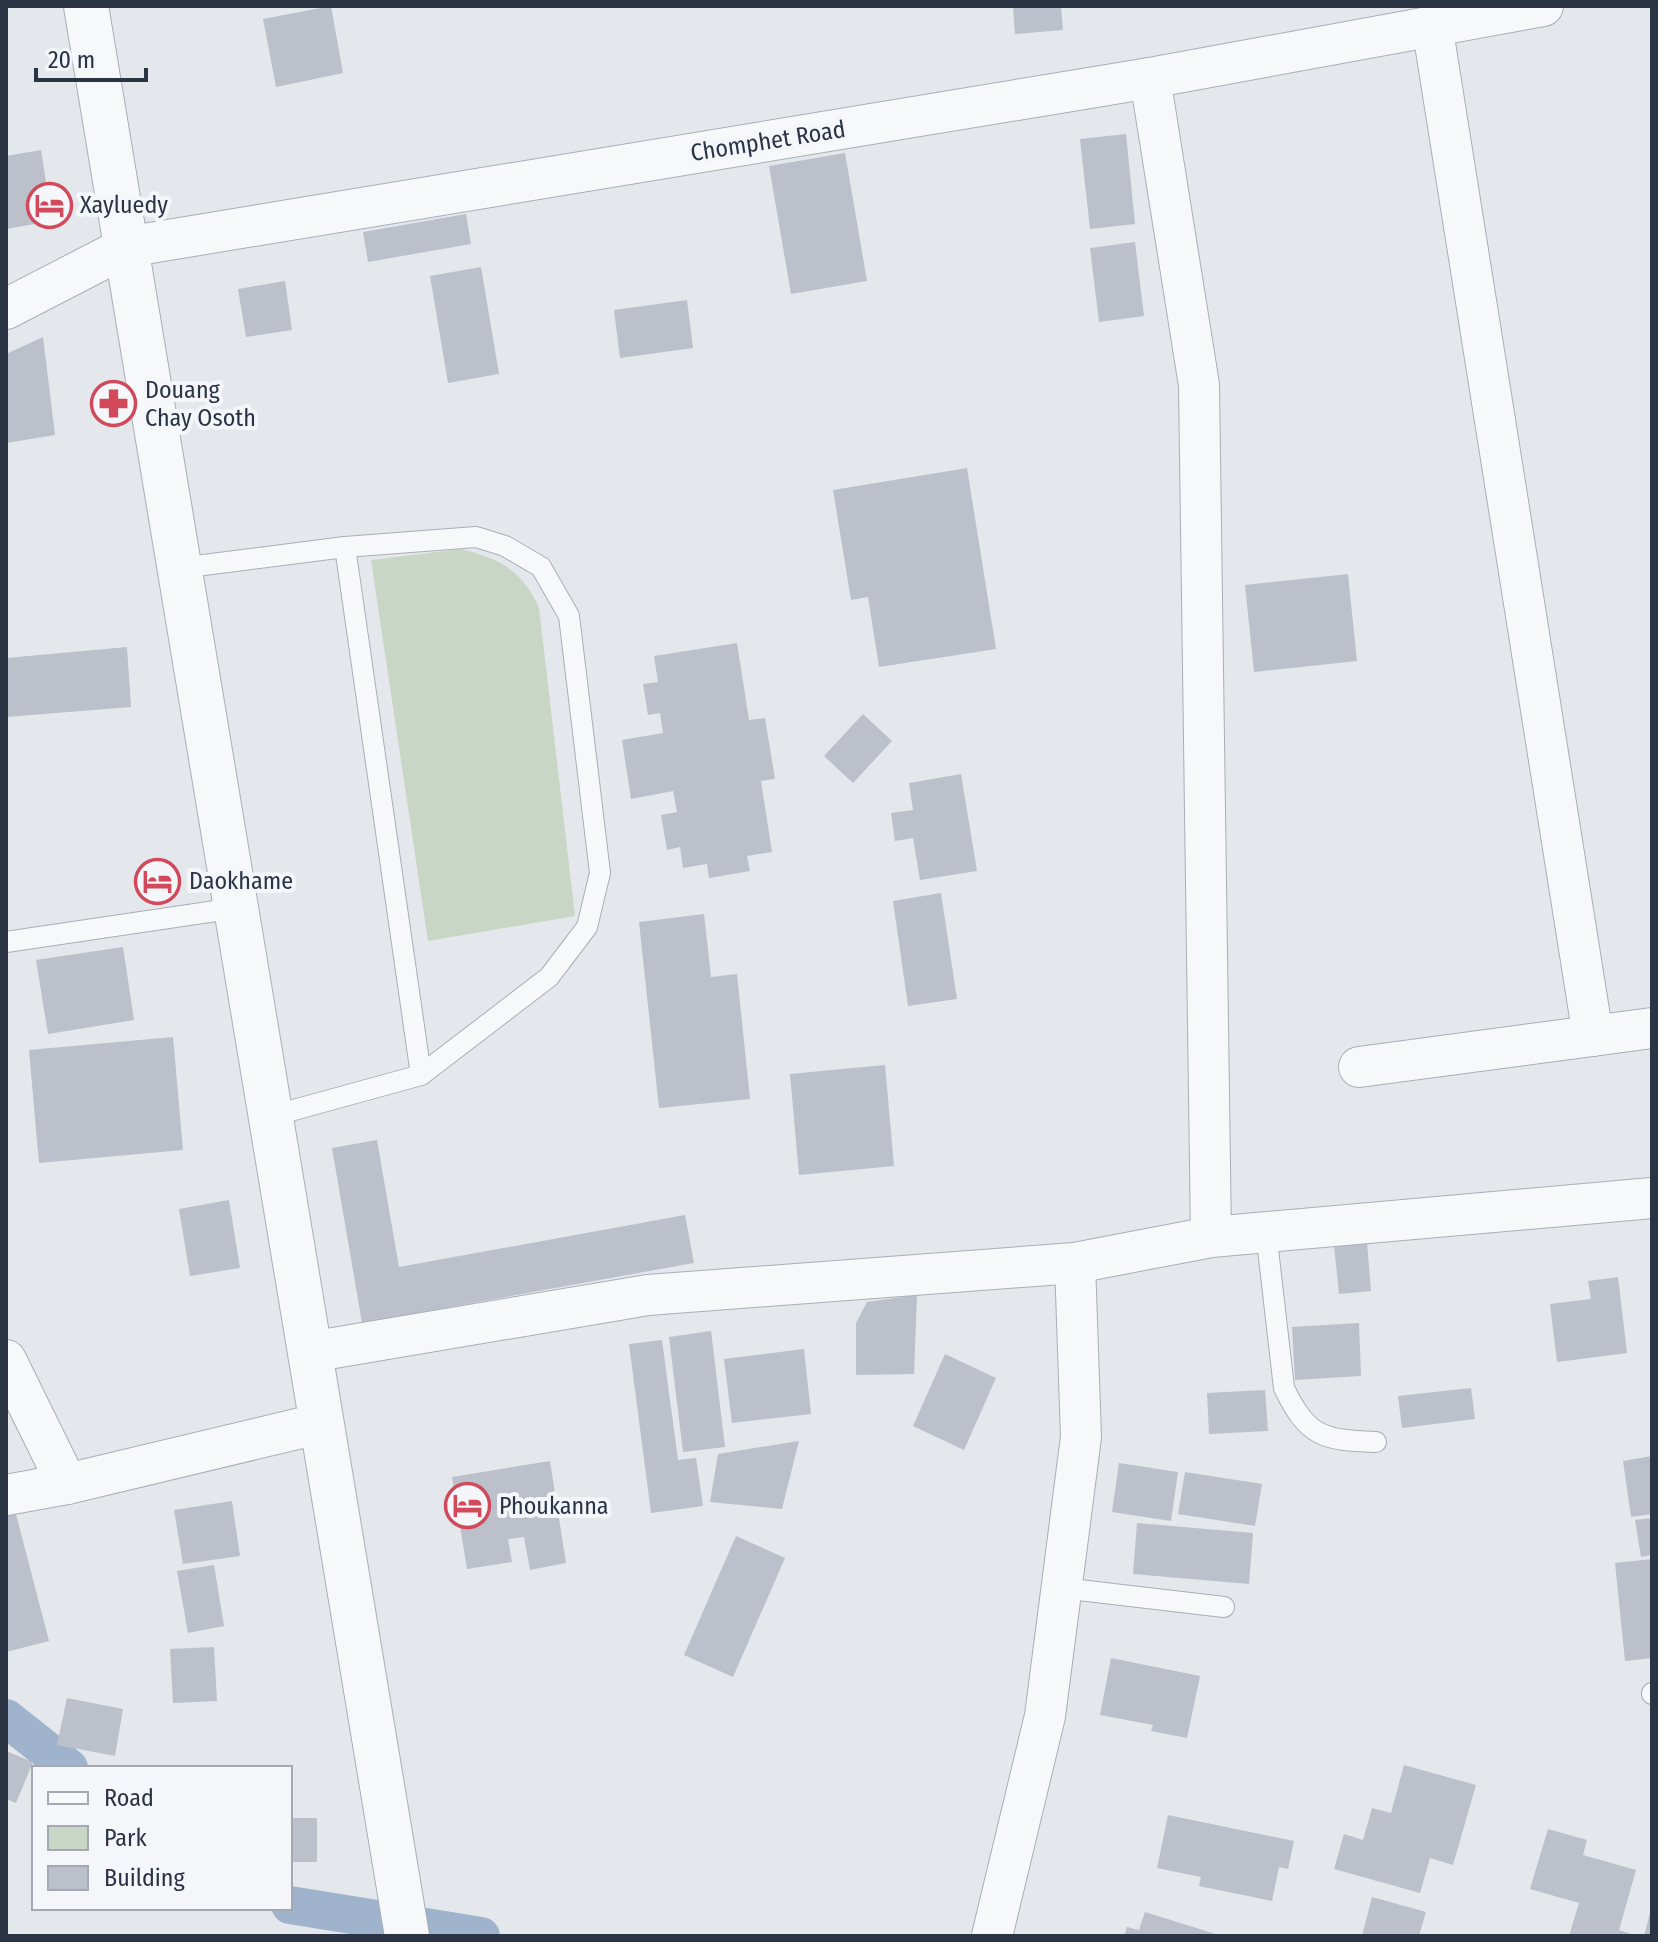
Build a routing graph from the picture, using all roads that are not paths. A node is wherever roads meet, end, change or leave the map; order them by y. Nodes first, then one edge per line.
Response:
1 (86, 6) edge
2 (1543, 6) edge
3 (1432, 25) junction
4 (1150, 78) junction
5 (126, 247) junction
6 (6, 309) edge
7 (345, 547) junction
8 (180, 568) junction
9 (236, 908) junction
10 (6, 942) edge
11 (1652, 1028) edge
12 (1593, 1036) junction
13 (1359, 1067) dead end
14 (421, 1075) junction
15 (272, 1116) junction
16 (1652, 1198) edge
17 (1266, 1232) junction
18 (1211, 1237) junction
19 (1075, 1263) junction
20 (310, 1352) junction
21 (6, 1360) edge
22 (322, 1423) junction
23 (1376, 1442) dead end
24 (67, 1484) junction
25 (6, 1495) edge
26 (1062, 1588) junction
27 (1224, 1607) dead end
28 (407, 1936) edge
29 (992, 1936) edge

1 - 5 street
2 - 3 street, Chomphet Road
3 - 4 street, Chomphet Road
3 - 12 street
4 - 5 street, Chomphet Road
4 - 18 street
5 - 6 street, Chomphet Road
5 - 8 street
7 - 8 lane
7 - 14 lane
7 - 14 lane
8 - 9 street
9 - 10 lane
9 - 15 street
11 - 12 street
12 - 13 street
14 - 15 lane
15 - 20 street
16 - 17 street
17 - 18 street
17 - 23 lane
18 - 19 street
19 - 20 street
19 - 26 street
20 - 22 street
21 - 24 street
22 - 24 street
22 - 28 street
24 - 25 street
26 - 27 lane
26 - 29 street

